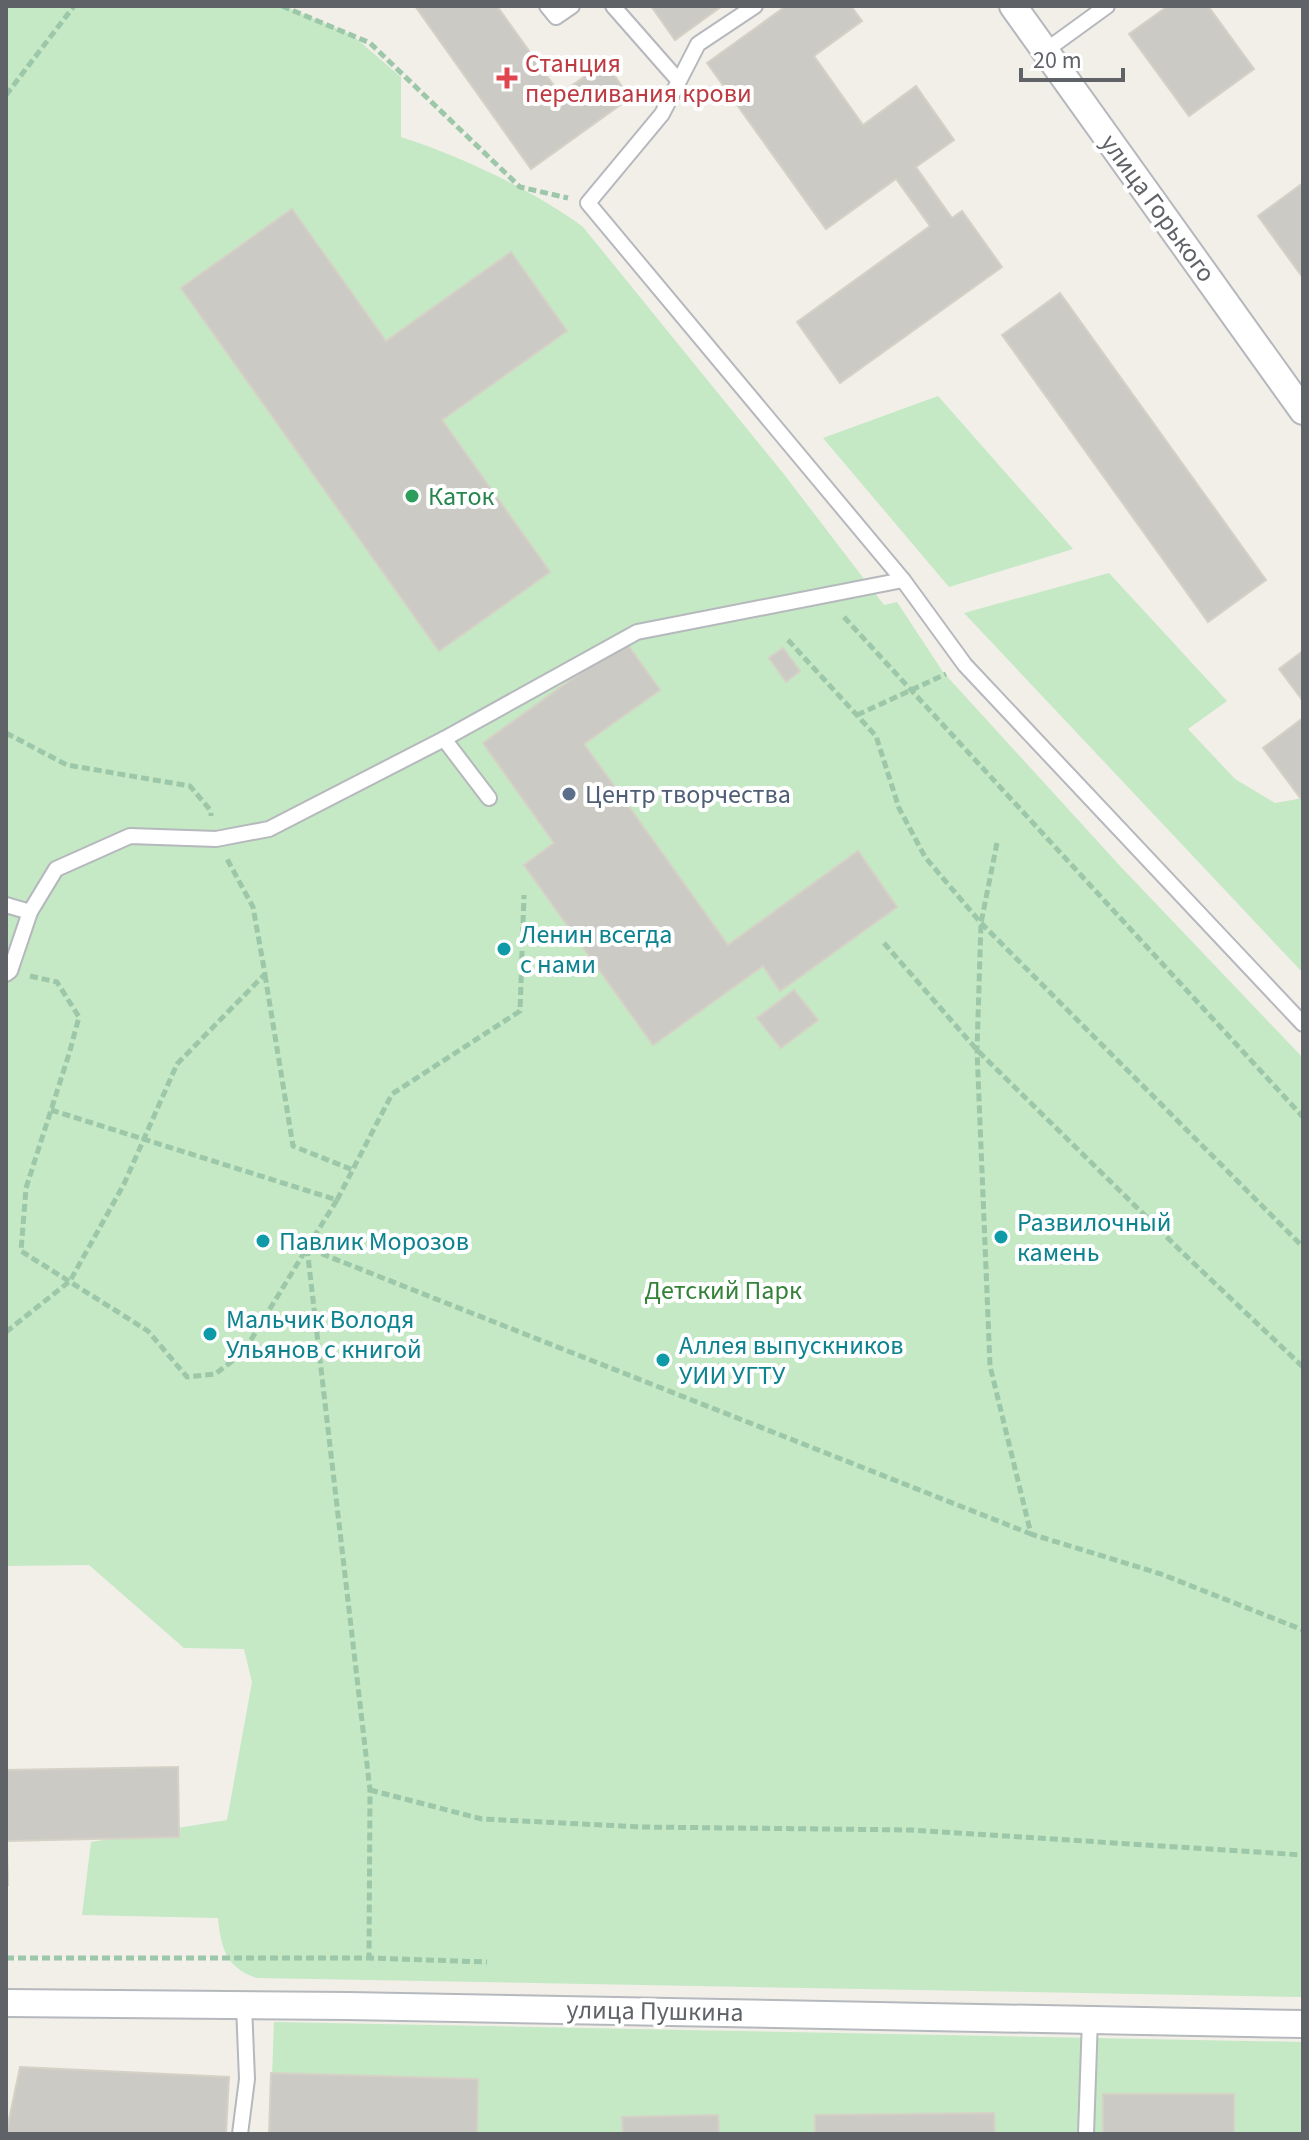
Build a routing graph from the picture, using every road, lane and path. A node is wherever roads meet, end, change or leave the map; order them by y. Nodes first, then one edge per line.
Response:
1 (74, 6) edge
2 (282, 6) edge
3 (547, 6) edge
4 (572, 6) edge
5 (613, 6) edge
6 (755, 6) edge
7 (1013, 6) edge
8 (1107, 6) edge
9 (1045, 51) junction
10 (678, 80) junction
11 (6, 95) edge
12 (588, 203) junction
13 (1303, 411) edge
14 (903, 580) junction
15 (824, 595) junction
16 (788, 640) dead end
17 (965, 665) junction
18 (911, 690) junction
19 (857, 715) junction
20 (6, 733) edge
21 (444, 739) junction
22 (489, 798) dead end
23 (216, 839) junction
24 (997, 843) dead end
25 (524, 895) dead end
26 (6, 905) edge
27 (30, 912) junction
28 (981, 923) junction
29 (884, 943) dead end
30 (8, 972) edge
31 (265, 974) junction
32 (1303, 1024) edge
33 (977, 1050) junction
34 (51, 1110) junction
35 (1303, 1117) edge
36 (143, 1141) junction
37 (353, 1170) junction
38 (337, 1200) junction
39 (1303, 1247) edge
40 (307, 1248) junction
41 (70, 1281) junction
42 (6, 1332) edge
43 (1303, 1367) edge
44 (1031, 1534) junction
45 (1303, 1630) edge
46 (370, 1790) junction
47 (1303, 1855) edge
48 (6, 1958) edge
49 (369, 1958) junction
50 (487, 1962) dead end
51 (6, 2003) edge
52 (244, 2005) junction
53 (1090, 2018) junction
54 (1303, 2024) edge
55 (240, 2134) edge
56 (1086, 2134) edge

1 - 11 path
2 - 12 path
3 - 4 lane
5 - 10 lane
6 - 10 lane
7 - 9 street, улица Горького
8 - 9 lane
9 - 13 street, улица Горького
10 - 12 lane
12 - 14 lane
14 - 15 lane
14 - 17 lane
15 - 18 path
15 - 21 lane
16 - 19 path
17 - 18 path
17 - 32 lane
18 - 19 path
18 - 35 path
19 - 28 path
20 - 23 path
21 - 22 lane
21 - 23 lane
23 - 27 lane
23 - 31 path
24 - 28 path
25 - 37 path
26 - 27 lane
27 - 30 lane
28 - 33 path
28 - 39 path
29 - 33 path
30 - 34 path
31 - 36 path
31 - 37 path
33 - 43 path
33 - 44 path
34 - 36 path
34 - 41 path
36 - 38 path
36 - 41 path
37 - 38 path
38 - 40 path
40 - 41 path
40 - 44 path
40 - 46 path
41 - 42 path
44 - 45 path
46 - 47 path
46 - 49 path
48 - 49 path
49 - 50 path
51 - 52 street, улица Пушкина
52 - 53 street, улица Пушкина
52 - 55 lane
53 - 54 street, улица Пушкина
53 - 56 lane

